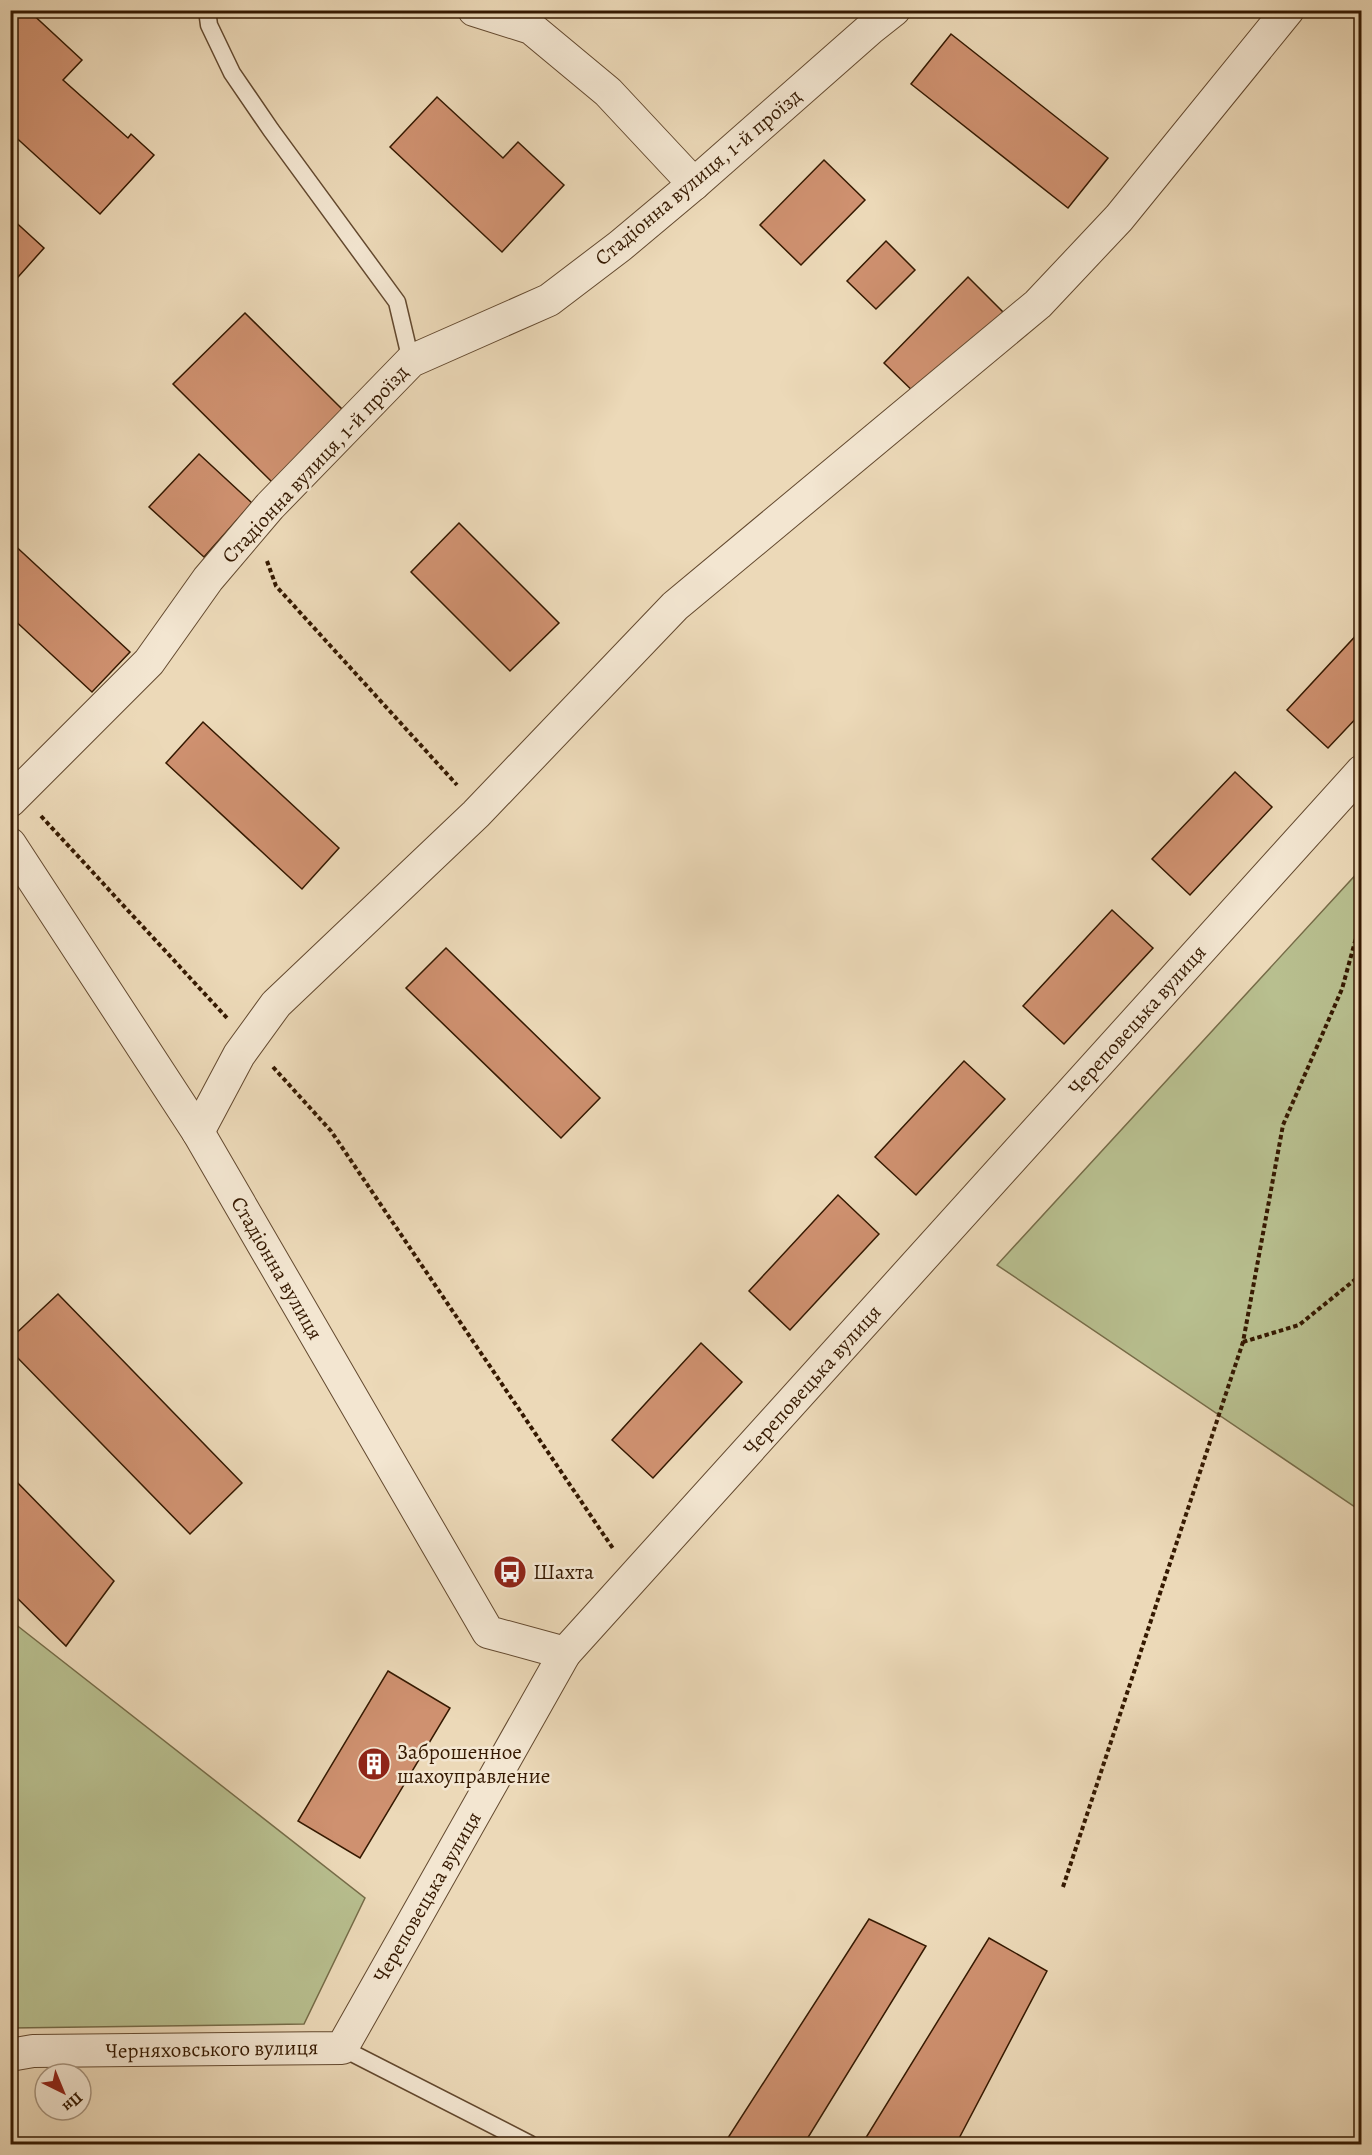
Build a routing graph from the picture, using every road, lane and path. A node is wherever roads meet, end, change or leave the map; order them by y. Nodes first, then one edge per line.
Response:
1 (207, 10) edge
2 (474, 10) edge
3 (894, 10) edge
4 (1288, 10) edge
5 (694, 184) junction
6 (411, 361) junction
7 (254, 524) junction
8 (1362, 771) edge
9 (36, 776) junction
10 (10, 801) edge
11 (476, 814) junction
12 (10, 844) edge
13 (1362, 916) edge
14 (228, 1018) dead end
15 (268, 1062) dead end
16 (198, 1132) junction
17 (1362, 1274) edge
18 (1243, 1342) junction
19 (633, 1578) junction
20 (565, 1653) junction
21 (1063, 1887) dead end
22 (342, 2048) junction
23 (10, 2055) edge
24 (530, 2145) edge

1 - 6 lane
2 - 5 street
3 - 5 street, Стадіонна вулиця, 1-й проїзд
4 - 11 street
5 - 6 street, Стадіонна вулиця, 1-й проїзд
6 - 7 street, Стадіонна вулиця, 1-й проїзд
7 - 9 street, Стадіонна вулиця, 1-й проїзд
7 - 11 path
8 - 19 street, Череповецька вулиця
9 - 10 street, Стадіонна вулиця, 1-й проїзд
9 - 14 path
11 - 16 street
12 - 16 street, Стадіонна вулиця
13 - 18 path
15 - 19 path
16 - 20 street, Стадіонна вулиця
17 - 18 path
18 - 21 path
19 - 20 street, Череповецька вулиця
20 - 22 street, Череповецька вулиця
22 - 23 street, Черняховського вулиця
22 - 24 lane

